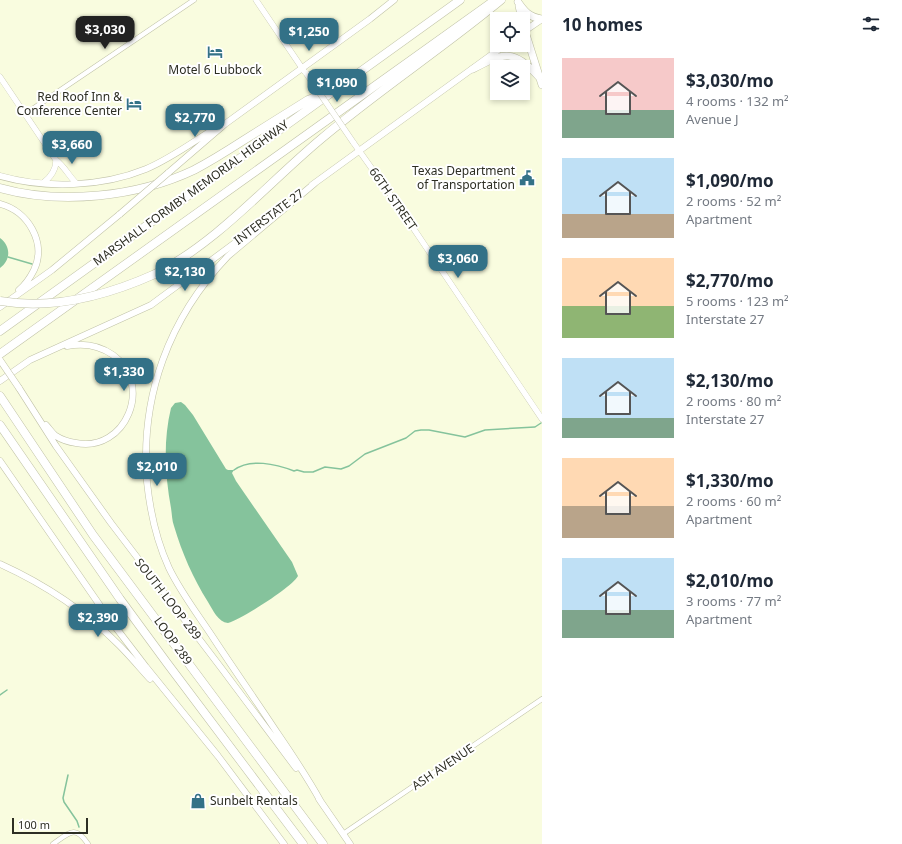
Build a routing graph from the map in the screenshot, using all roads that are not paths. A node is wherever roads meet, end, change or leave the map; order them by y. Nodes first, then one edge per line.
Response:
1 (194, 0) edge
2 (256, 0) edge
3 (394, 0) edge
4 (460, 0) edge
5 (495, 0) edge
6 (502, 0) edge
7 (518, 1) edge
8 (520, 12) edge
9 (542, 19) edge
10 (530, 25) edge
11 (530, 50) edge
12 (496, 52) edge
13 (473, 69) junction
14 (304, 70) junction
15 (0, 77) edge
16 (539, 77) junction
17 (542, 85) edge
18 (334, 90) junction
19 (25, 114) junction
20 (234, 117) junction
21 (359, 150) junction
22 (56, 160) junction
23 (0, 176) edge
24 (43, 183) junction
25 (76, 183) junction
26 (315, 183) junction
27 (0, 188) edge
28 (0, 204) edge
29 (0, 301) edge
30 (0, 307) edge
31 (0, 331) edge
32 (0, 354) edge
33 (0, 360) edge
34 (30, 360) junction
35 (0, 381) edge
36 (1, 398) edge
37 (37, 416) junction
38 (542, 418) edge
39 (0, 425) edge
40 (0, 461) edge
41 (0, 564) edge
42 (542, 699) edge
43 (189, 719) junction
44 (321, 802) junction
45 (343, 834) junction
46 (53, 844) edge
47 (88, 844) edge
48 (284, 844) edge
49 (303, 844) edge
50 (323, 844) edge
51 (350, 844) edge

1 - 19 street
2 - 14 street, 66TH STREET
3 - 14 main road
4 - 18 highway, MARSHALL FORMBY MEMORIAL HIGHWAY
5 - 32 highway, MARSHALL FORMBY MEMORIAL HIGHWAY
6 - 29 highway, bridge
7 - 8 highway
7 - 9 highway
9 - 10 main road
11 - 16 highway
12 - 13 main road, INTERSTATE 27
13 - 16 highway
13 - 21 main road, INTERSTATE 27
14 - 20 main road
14 - 21 street, 66TH STREET, bridge
15 - 19 street
16 - 17 highway
18 - 27 highway
18 - 31 highway, MARSHALL FORMBY MEMORIAL HIGHWAY
19 - 22 street
20 - 25 main road
20 - 30 main road, bridge
21 - 26 main road, INTERSTATE 27
21 - 38 street, 66TH STREET
22 - 24 street
22 - 25 street
23 - 24 main road
24 - 25 main road
26 - 34 main road, INTERSTATE 27
26 - 44 main road
28 - 30 main road
33 - 37 main road, SOUTH LOOP 289, bridge
34 - 35 main road, INTERSTATE 27
34 - 37 main road
36 - 50 highway, LOOP 289
37 - 44 main road, SOUTH LOOP 289
39 - 49 highway, LOOP 289
40 - 43 main road
41 - 43 main road
42 - 45 street, ASH AVENUE
43 - 48 main road
44 - 45 main road, SOUTH LOOP 289
45 - 51 main road, SOUTH LOOP 289
46 - 47 street

